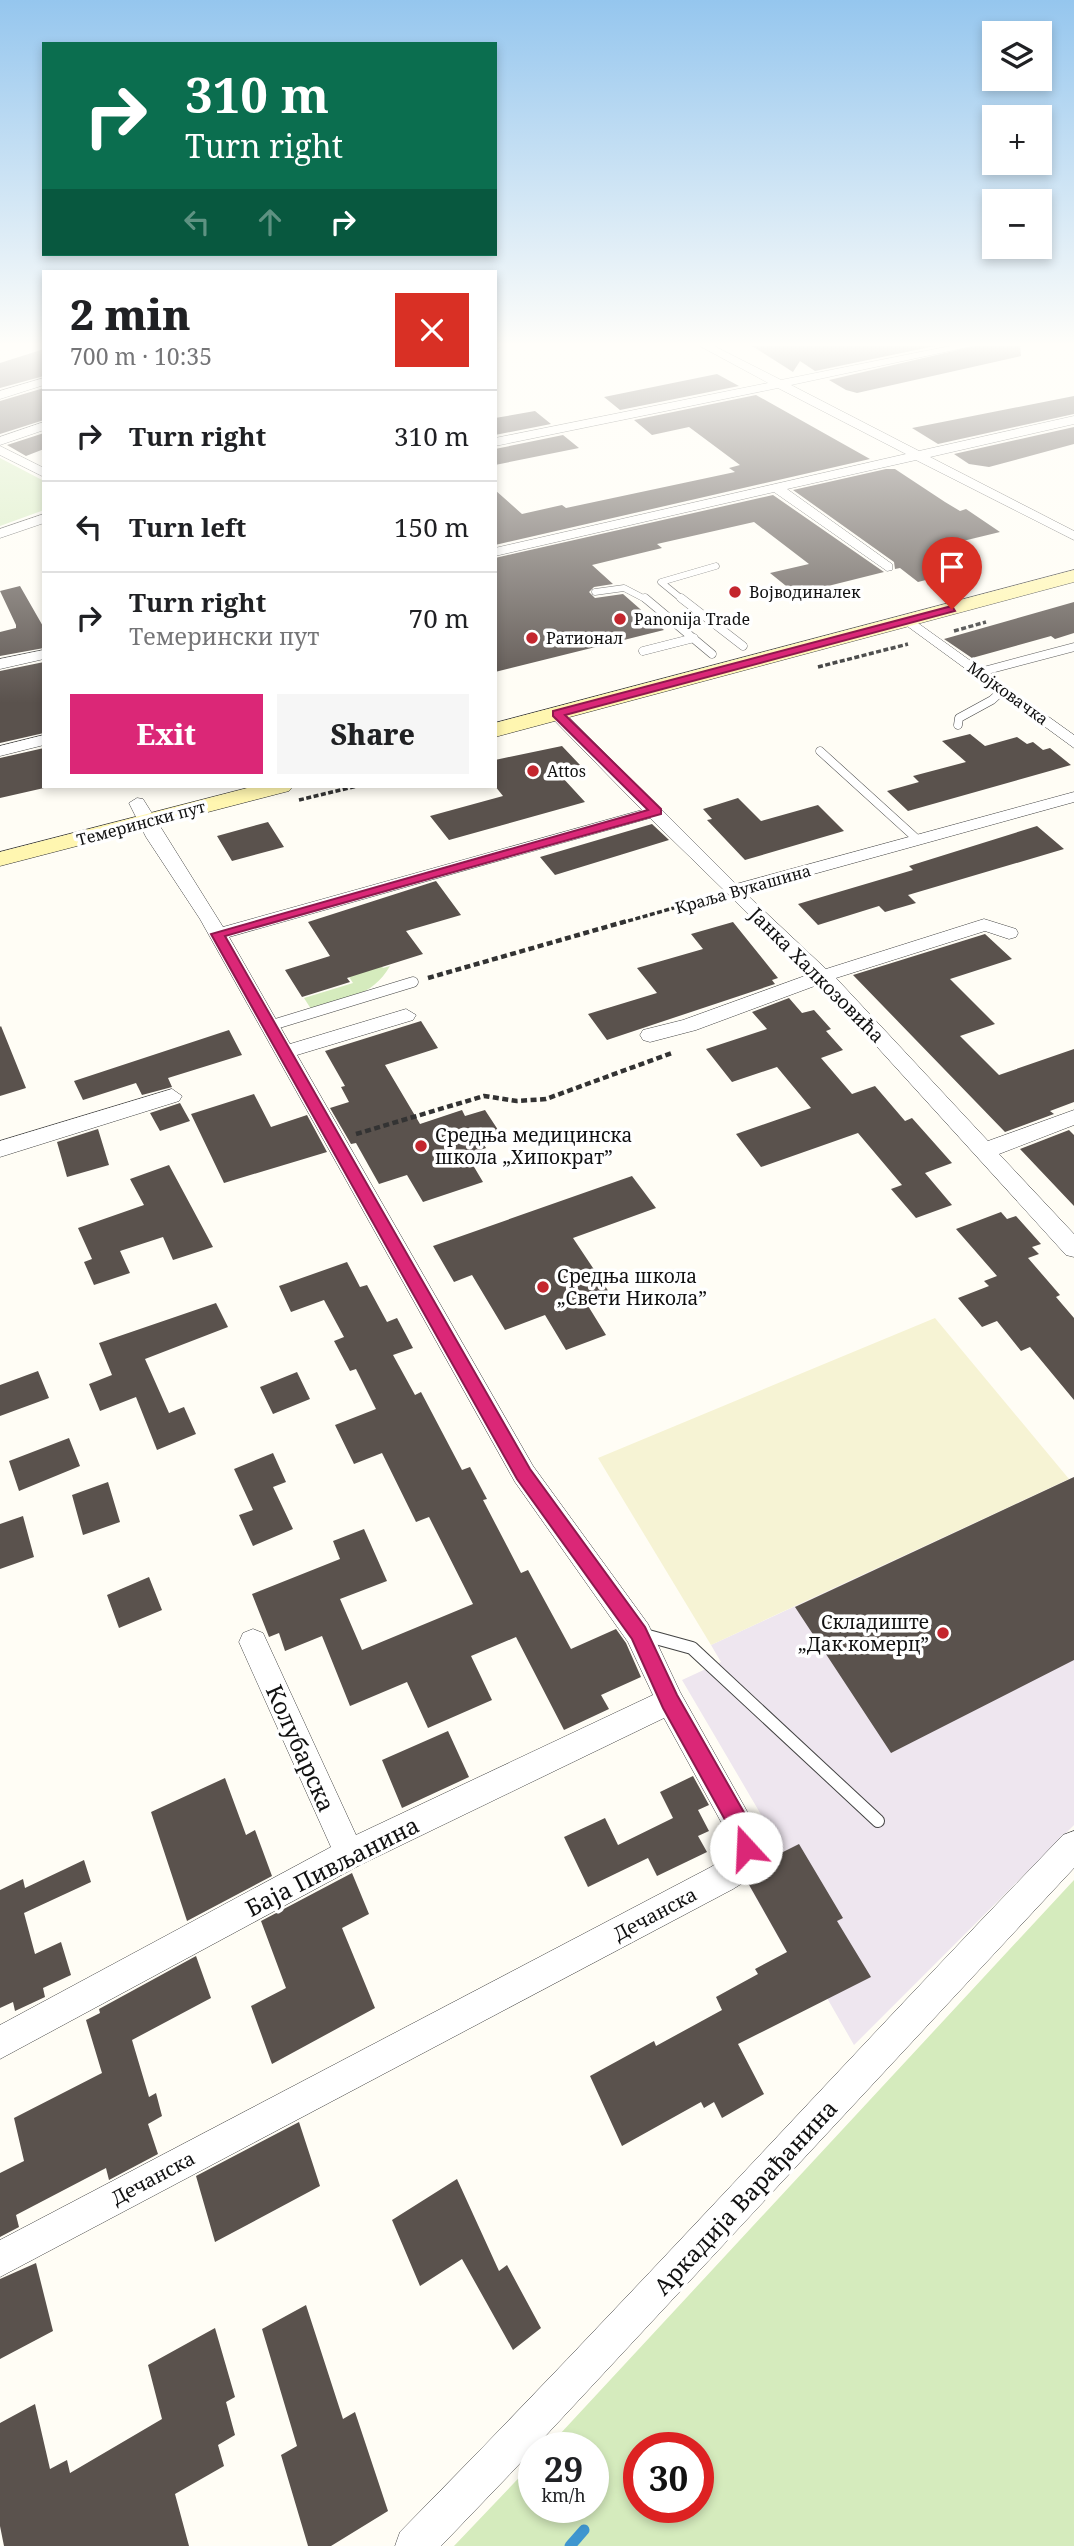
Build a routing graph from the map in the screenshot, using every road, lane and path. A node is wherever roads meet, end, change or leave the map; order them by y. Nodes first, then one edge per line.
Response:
1 (877, 465) edge
2 (938, 465) edge
3 (778, 488) junction
4 (42, 519) edge
5 (0, 534) edge
6 (1074, 536) edge
7 (497, 552) edge
8 (1074, 560) edge
9 (716, 566) dead end
10 (887, 567) dead end
11 (1074, 576) edge
12 (595, 592) dead end
13 (908, 620) junction
14 (694, 638) junction
15 (743, 646) junction
16 (1074, 648) edge
17 (643, 651) dead end
18 (712, 653) junction
19 (42, 654) edge
20 (0, 664) edge
21 (980, 672) junction
22 (1004, 689) junction
23 (497, 709) edge
24 (557, 714) junction
25 (958, 725) dead end
26 (497, 729) edge
27 (42, 740) edge
28 (1074, 743) edge
29 (0, 751) edge
30 (820, 751) dead end
31 (198, 788) edge
32 (270, 788) edge
33 (1074, 797) edge
34 (656, 811) junction
35 (142, 812) junction
36 (0, 839) edge
37 (918, 840) junction
38 (0, 859) edge
39 (732, 891) junction
40 (1009, 933) dead end
41 (218, 934) junction
42 (822, 976) junction
43 (413, 982) joint
44 (406, 1015) dead end
45 (269, 1026) junction
46 (650, 1035) dead end
47 (285, 1052) junction
48 (673, 1052) dead end
49 (172, 1096) dead end
50 (1074, 1117) edge
51 (334, 1141) junction
52 (0, 1149) edge
53 (984, 1151) junction
54 (1074, 1248) edge
55 (638, 1633) junction
56 (253, 1642) dead end
57 (670, 1701) junction
58 (878, 1821) dead end
59 (1074, 1846) edge
60 (349, 1854) junction
61 (0, 2043) edge
62 (0, 2259) edge
63 (414, 2546) edge

1 - 3 street
2 - 6 street
3 - 7 street
3 - 10 street
4 - 5 street
8 - 15 main road
9 - 15 lane
11 - 13 main road
12 - 14 lane
13 - 21 street, Мојковачка
13 - 24 main road
14 - 17 lane
14 - 18 lane
15 - 18 main road
16 - 21 lane
18 - 23 main road
19 - 20 street
21 - 22 street, Мојковачка
22 - 25 lane
22 - 28 street, Мојковачка
24 - 26 main road
24 - 34 street, Јанка Халкозовића
27 - 29 street
30 - 37 lane
31 - 35 main road, Темерински пут
32 - 35 main road, Темерински пут
33 - 37 street, Краља Вукашина
34 - 39 street, Јанка Халкозовића
34 - 41 street
35 - 36 main road, Темерински пут
35 - 38 main road, Темерински пут
35 - 41 street, Дечанска
37 - 39 street, Краља Вукашина
39 - 42 street, Јанка Халкозовића
39 - 43 path, Краља Вукашина
40 - 42 street
41 - 45 street, Дечанска
42 - 46 street
42 - 53 street, Јанка Халкозовића
43 - 45 lane
44 - 47 street
45 - 47 street, Дечанска
47 - 51 street, Дечанска
48 - 51 path
49 - 52 street
50 - 53 street
51 - 55 street, Дечанска
53 - 54 street, Јанка Халкозовића
55 - 57 street, Дечанска
55 - 58 lane
56 - 60 street, Колубарска
57 - 60 street, Баја Пивљанина
57 - 62 street, Дечанска
59 - 63 street, Аркадија Варађанина
60 - 61 street, Баја Пивљанина

